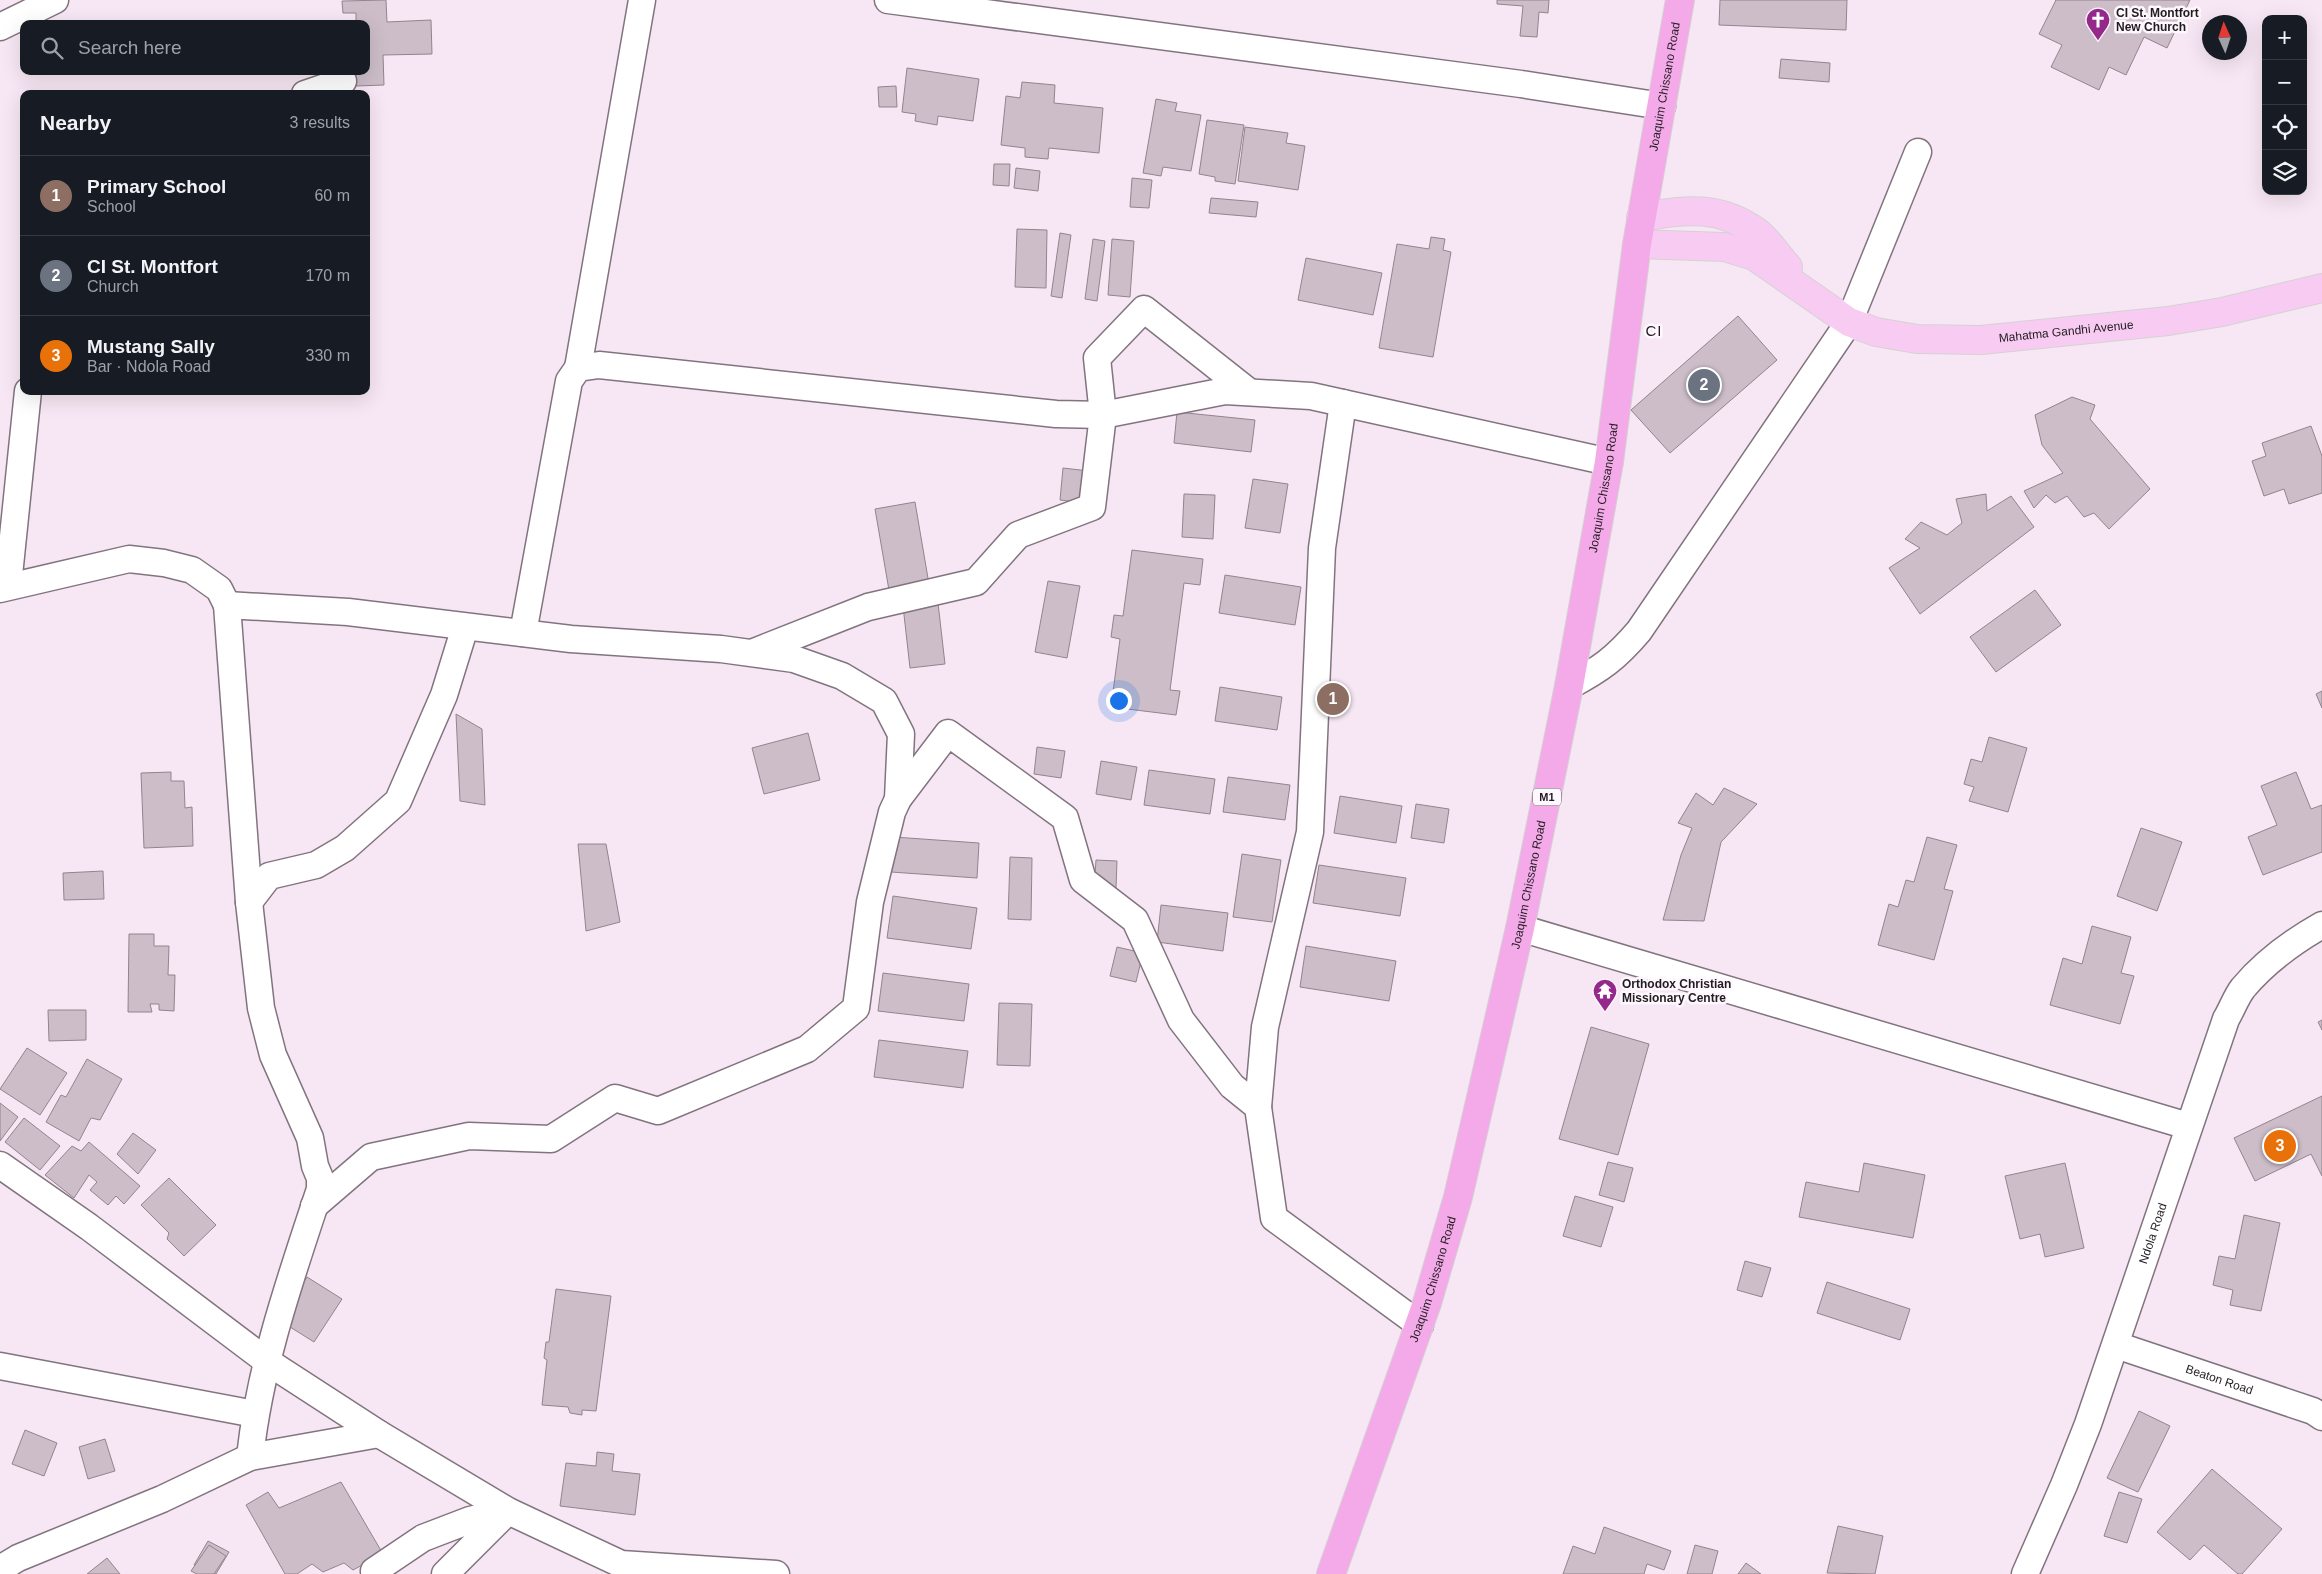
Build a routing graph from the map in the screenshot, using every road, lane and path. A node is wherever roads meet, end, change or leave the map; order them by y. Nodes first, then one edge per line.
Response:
1 (55, 0) edge
2 (642, 0) edge
3 (888, 0) edge
4 (1680, 0) edge
5 (0, 27) edge
6 (343, 81) dead end
7 (317, 90) edge
8 (1662, 106) junction
9 (1918, 152) dead end
10 (1641, 217) junction
11 (1637, 244) junction
12 (2322, 288) edge
13 (1815, 298) junction
14 (1849, 322) junction
15 (578, 368) junction
16 (1249, 392) junction
17 (27, 395) edge
18 (1343, 403) junction
19 (1103, 415) junction
20 (1609, 462) junction
21 (2, 584) edge
22 (227, 605) junction
23 (465, 627) junction
24 (523, 634) junction
25 (751, 653) junction
26 (1569, 686) junction
27 (898, 799) junction
28 (249, 902) junction
29 (2322, 925) edge
30 (1520, 928) junction
31 (1258, 1107) junction
32 (2188, 1126) junction
33 (3, 1177) edge
34 (314, 1206) junction
35 (1420, 1324) junction
36 (2116, 1345) junction
37 (268, 1362) junction
38 (0, 1366) edge
39 (255, 1414) junction
40 (2322, 1416) edge
41 (379, 1434) junction
42 (250, 1457) junction
43 (508, 1511) junction
44 (0, 1569) edge
45 (617, 1569) edge
46 (374, 1571) dead end
47 (445, 1574) edge
48 (776, 1574) edge
49 (1331, 1574) edge
50 (2026, 1574) edge

1 - 5 street
2 - 15 street
3 - 8 street
4 - 8 highway, Joaquim Chissano Road / M1
6 - 7 street
8 - 10 highway, Joaquim Chissano Road / M1
9 - 14 street
10 - 11 highway, Joaquim Chissano Road / M1
10 - 13 main road, Mahatma Gandhi Avenue
11 - 13 main road, Mahatma Gandhi Avenue
11 - 20 highway, Joaquim Chissano Road / M1
12 - 14 main road, Mahatma Gandhi Avenue
13 - 14 main road, Mahatma Gandhi Avenue
14 - 26 street
15 - 19 street
15 - 24 street
16 - 18 street
16 - 19 street
16 - 19 street
17 - 21 street
18 - 20 street
18 - 31 street
19 - 25 street
20 - 26 highway, Joaquim Chissano Road / M1
21 - 22 street
22 - 23 street
22 - 28 street
23 - 24 street
23 - 28 street
24 - 25 street
25 - 27 street
26 - 30 highway, Joaquim Chissano Road / M1
27 - 31 street
27 - 34 street
28 - 34 street
29 - 32 street, Ndola Road
30 - 32 street
30 - 35 highway, Joaquim Chissano Road / M1
31 - 35 street
32 - 36 street, Ndola Road
33 - 37 street
34 - 37 street
35 - 49 highway, Joaquim Chissano Road / M1
36 - 40 street, Beaton Road
36 - 50 street, Ndola Road
37 - 39 street
37 - 41 street
38 - 39 street
39 - 42 street
41 - 42 street
41 - 43 street
42 - 44 street
43 - 45 street
43 - 46 street
43 - 47 street
45 - 48 street

